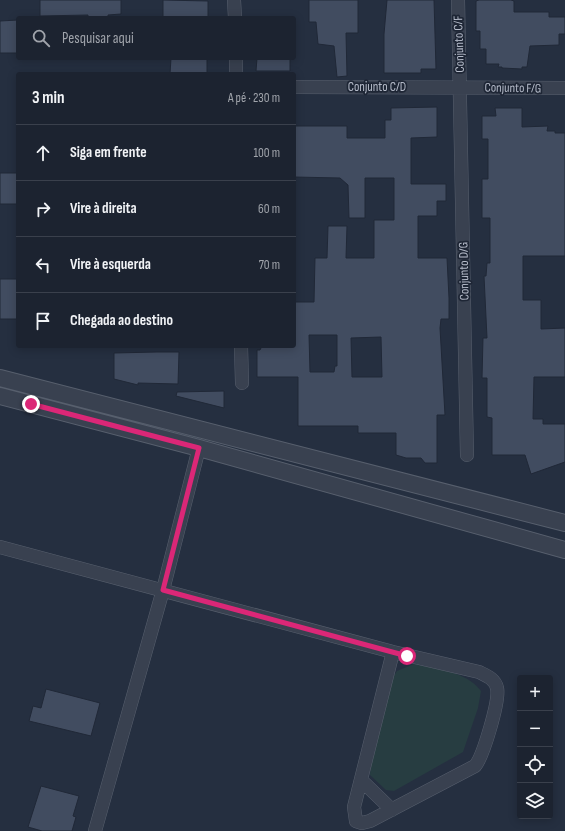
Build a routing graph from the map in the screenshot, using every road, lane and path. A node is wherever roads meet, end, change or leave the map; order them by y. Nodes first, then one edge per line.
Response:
1 (234, 0) edge
2 (458, 0) edge
3 (235, 16) edge
4 (236, 60) edge
5 (236, 72) edge
6 (296, 87) edge
7 (460, 87) junction
8 (565, 88) edge
9 (241, 348) edge
10 (0, 378) edge
11 (242, 383) dead end
12 (0, 396) edge
13 (199, 448) junction
14 (467, 455) dead end
15 (565, 523) edge
16 (0, 547) edge
17 (565, 550) edge
18 (163, 590) junction
19 (393, 652) junction
20 (361, 780) junction
21 (392, 810) junction
22 (95, 831) edge

1 - 3 street
2 - 7 street, Conjunto C/F
4 - 5 street
6 - 7 street, Conjunto C/D
7 - 8 street, Conjunto F/G
7 - 14 street, Conjunto D/G
9 - 11 street
10 - 15 street
12 - 13 street
13 - 17 street
13 - 18 street
16 - 18 street
18 - 19 street
18 - 22 street
19 - 20 street
19 - 21 street
20 - 21 street
20 - 21 street

